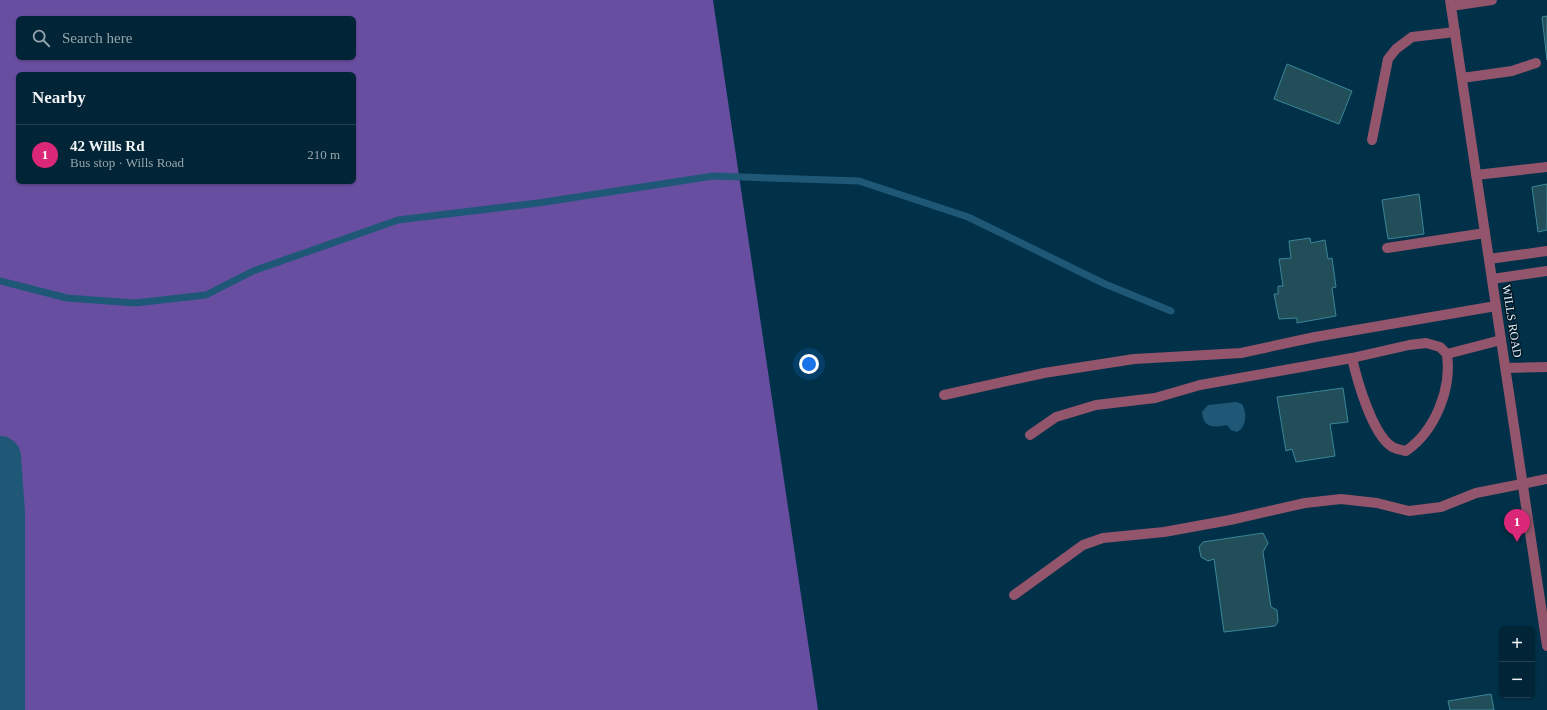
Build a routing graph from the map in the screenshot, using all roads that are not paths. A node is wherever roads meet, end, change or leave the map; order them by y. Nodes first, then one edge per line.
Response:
1 (1492, 0) edge
2 (1451, 3) edge
3 (1455, 32) junction
4 (1536, 63) dead end
5 (1462, 78) junction
6 (1372, 140) dead end
7 (1547, 167) edge
8 (1476, 175) junction
9 (1485, 233) junction
10 (1387, 248) dead end
11 (1547, 251) edge
12 (1489, 259) junction
13 (1547, 271) edge
14 (1492, 279) junction
15 (1496, 306) junction
16 (1501, 340) junction
17 (1447, 354) junction
18 (1352, 358) junction
19 (1547, 367) edge
20 (1506, 368) junction
21 (944, 395) dead end
22 (1030, 435) dead end
23 (1547, 479) edge
24 (1523, 483) junction
25 (1014, 595) dead end
26 (1544, 611) edge
27 (1547, 646) edge

1 - 2 street
2 - 3 street, WILLS ROAD
3 - 5 street, WILLS ROAD
3 - 6 street
4 - 5 street
5 - 8 street, WILLS ROAD
7 - 8 street
8 - 9 street, WILLS ROAD
9 - 10 street
9 - 12 street, WILLS ROAD
11 - 12 street
12 - 14 street, WILLS ROAD
13 - 14 street
14 - 15 street, WILLS ROAD
15 - 16 street, WILLS ROAD
15 - 21 street
16 - 17 street
16 - 20 street, WILLS ROAD
17 - 18 street
17 - 18 street
18 - 22 street
19 - 20 street
20 - 24 street, WILLS ROAD
23 - 24 street
24 - 25 street
24 - 26 street, WILLS ROAD
26 - 27 street, WILLS ROAD

